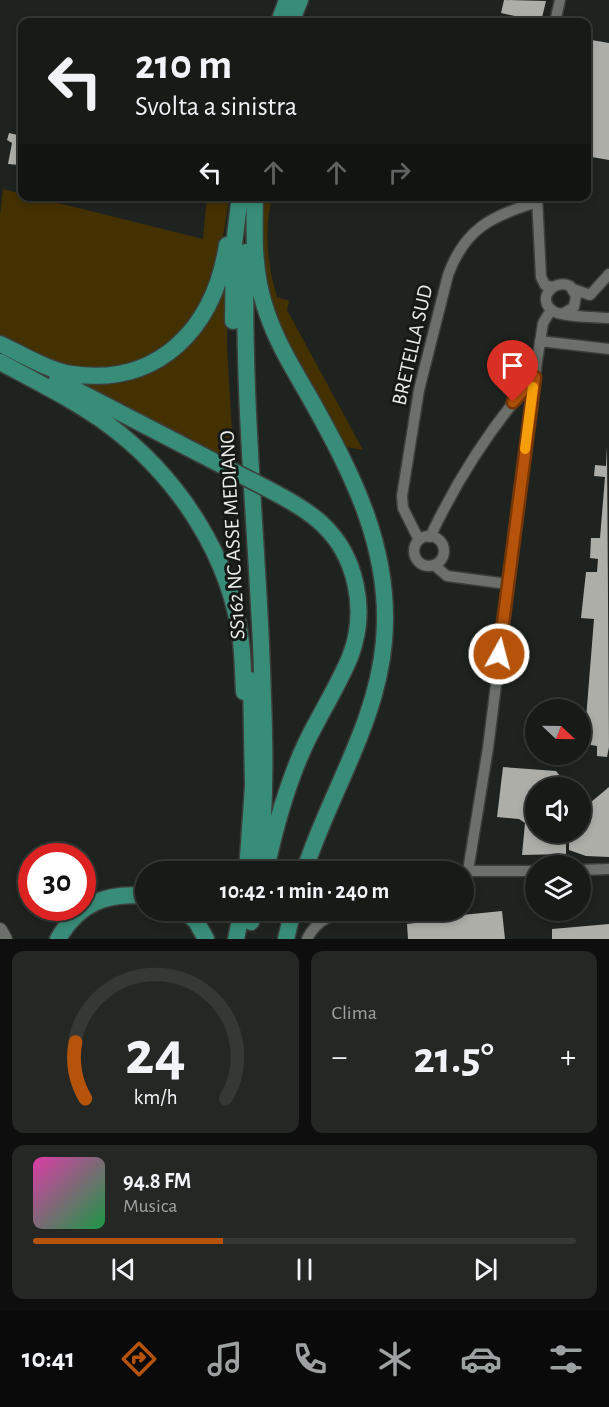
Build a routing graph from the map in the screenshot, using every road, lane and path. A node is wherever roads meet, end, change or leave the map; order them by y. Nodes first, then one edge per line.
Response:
1 (287, 0) edge
2 (300, 0) edge
3 (560, 0) edge
4 (280, 18) edge
5 (293, 18) edge
6 (556, 18) edge
7 (233, 201) edge
8 (239, 201) edge
9 (253, 201) edge
10 (254, 201) edge
11 (532, 201) edge
12 (537, 201) edge
13 (609, 274) edge
14 (552, 287) junction
15 (573, 289) junction
16 (575, 303) junction
17 (551, 310) junction
18 (564, 314) junction
19 (588, 316) junction
20 (609, 318) edge
21 (540, 341) junction
22 (0, 344) edge
23 (609, 349) edge
24 (0, 352) edge
25 (0, 362) edge
26 (535, 377) junction
27 (430, 537) junction
28 (419, 540) junction
29 (434, 565) junction
30 (508, 584) junction
31 (254, 786) junction
32 (248, 861) edge
33 (259, 861) edge
34 (269, 861) edge
35 (308, 861) edge
36 (468, 861) edge
37 (609, 869) edge
38 (591, 870) edge
39 (525, 871) edge
40 (474, 873) edge
41 (135, 895) edge
42 (196, 921) edge
43 (246, 921) edge
44 (249, 921) edge
45 (290, 921) edge
46 (321, 921) edge
47 (0, 930) edge
48 (5, 939) edge
49 (58, 939) edge
50 (206, 939) edge
51 (236, 939) edge
52 (248, 939) edge
53 (286, 939) edge
54 (307, 939) edge

1 - 4 highway
2 - 5 highway
3 - 6 street
7 - 22 highway
8 - 31 highway, SS162 NC ASSE MEDIANO
9 - 33 highway, SS162 NC ASSE MEDIANO
10 - 35 highway
11 - 28 street, BRETELLA SUD
12 - 14 street
13 - 15 street
14 - 15 street
14 - 17 street
15 - 16 street
16 - 18 street
16 - 19 street
17 - 18 street
17 - 21 street
18 - 19 street
19 - 20 street
21 - 23 street
21 - 26 street
24 - 34 highway, bridge
25 - 31 highway
26 - 27 street
26 - 30 street
27 - 28 street
27 - 29 street
28 - 29 street
29 - 30 street
30 - 36 street
31 - 32 highway, SS162 NC ASSE MEDIANO
37 - 38 street
39 - 40 street
41 - 49 highway
42 - 50 highway
43 - 51 highway
44 - 52 highway
45 - 53 highway
46 - 54 street
47 - 48 main road

